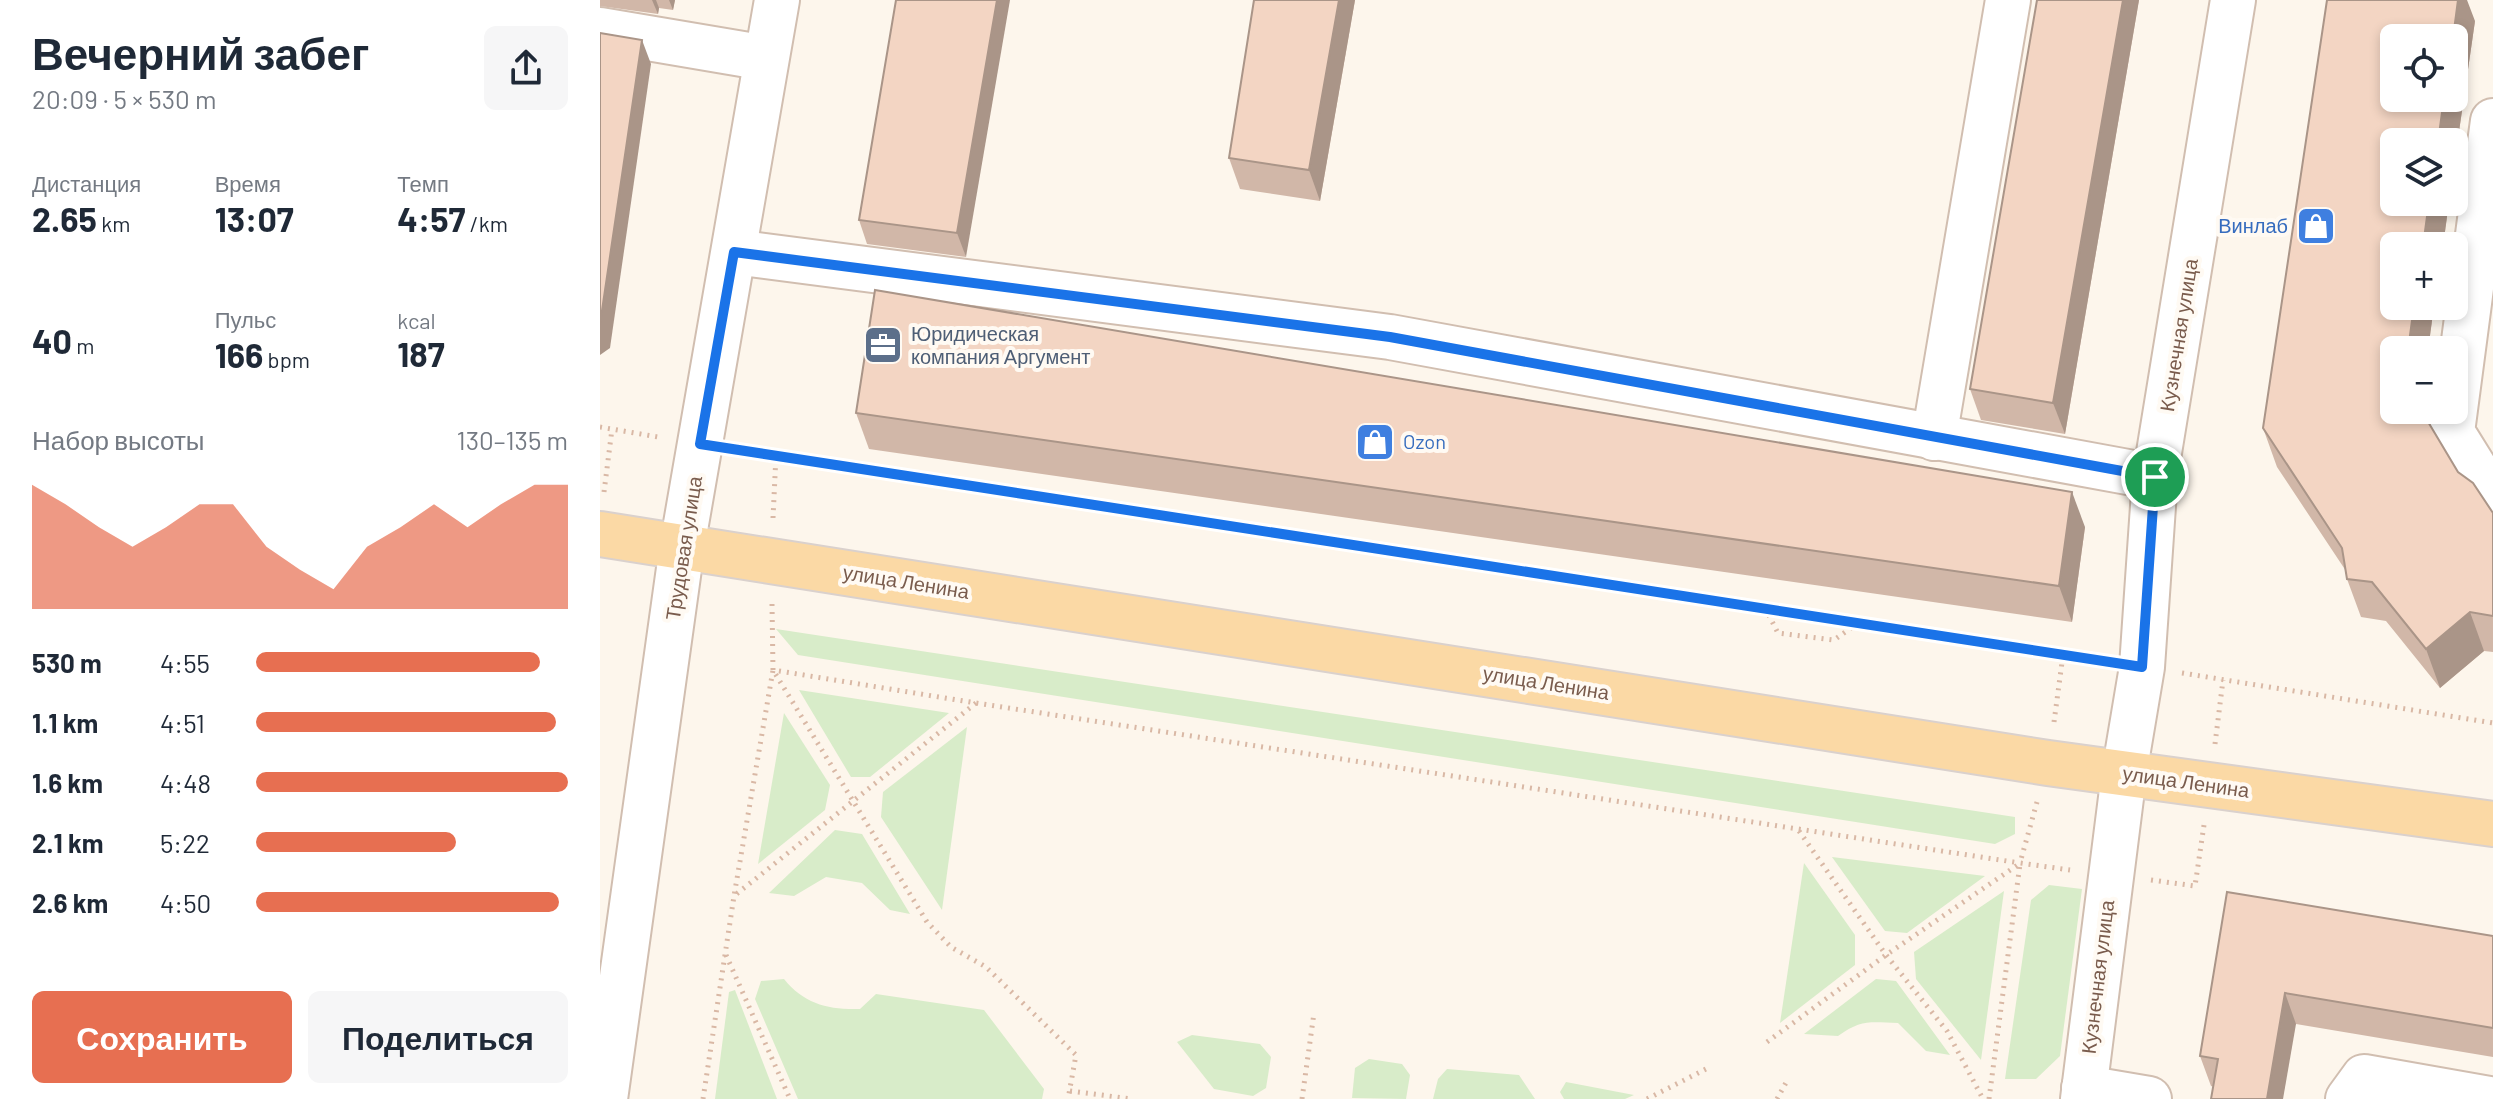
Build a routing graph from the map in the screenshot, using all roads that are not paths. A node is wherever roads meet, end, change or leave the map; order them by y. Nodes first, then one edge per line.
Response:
1 (777, 0) edge
2 (2008, 0) edge
3 (2233, 0) edge
4 (600, 30) edge
5 (766, 58) junction
6 (2493, 121) edge
7 (734, 252) junction
8 (2483, 274) edge
9 (1934, 438) junction
10 (2155, 477) junction
11 (2493, 498) edge
12 (602, 517) edge
13 (682, 547) junction
14 (2124, 774) junction
15 (2493, 824) edge
16 (2083, 1094) edge
17 (605, 1099) edge
18 (2149, 1099) edge
19 (2348, 1099) edge
20 (2489, 1099) edge

1 - 5 street, Трудовая улица
2 - 9 street
3 - 10 street, Кузнечная улица
4 - 5 street
5 - 7 street, Трудовая улица
6 - 8 street
7 - 9 street
7 - 13 street, Трудовая улица
8 - 11 street
9 - 10 street
10 - 14 street, Кузнечная улица
12 - 13 main road, улица Ленина
13 - 14 main road, улица Ленина
13 - 17 street, Трудовая улица
14 - 15 main road, улица Ленина
14 - 16 street, Кузнечная улица
16 - 18 street
19 - 20 street

